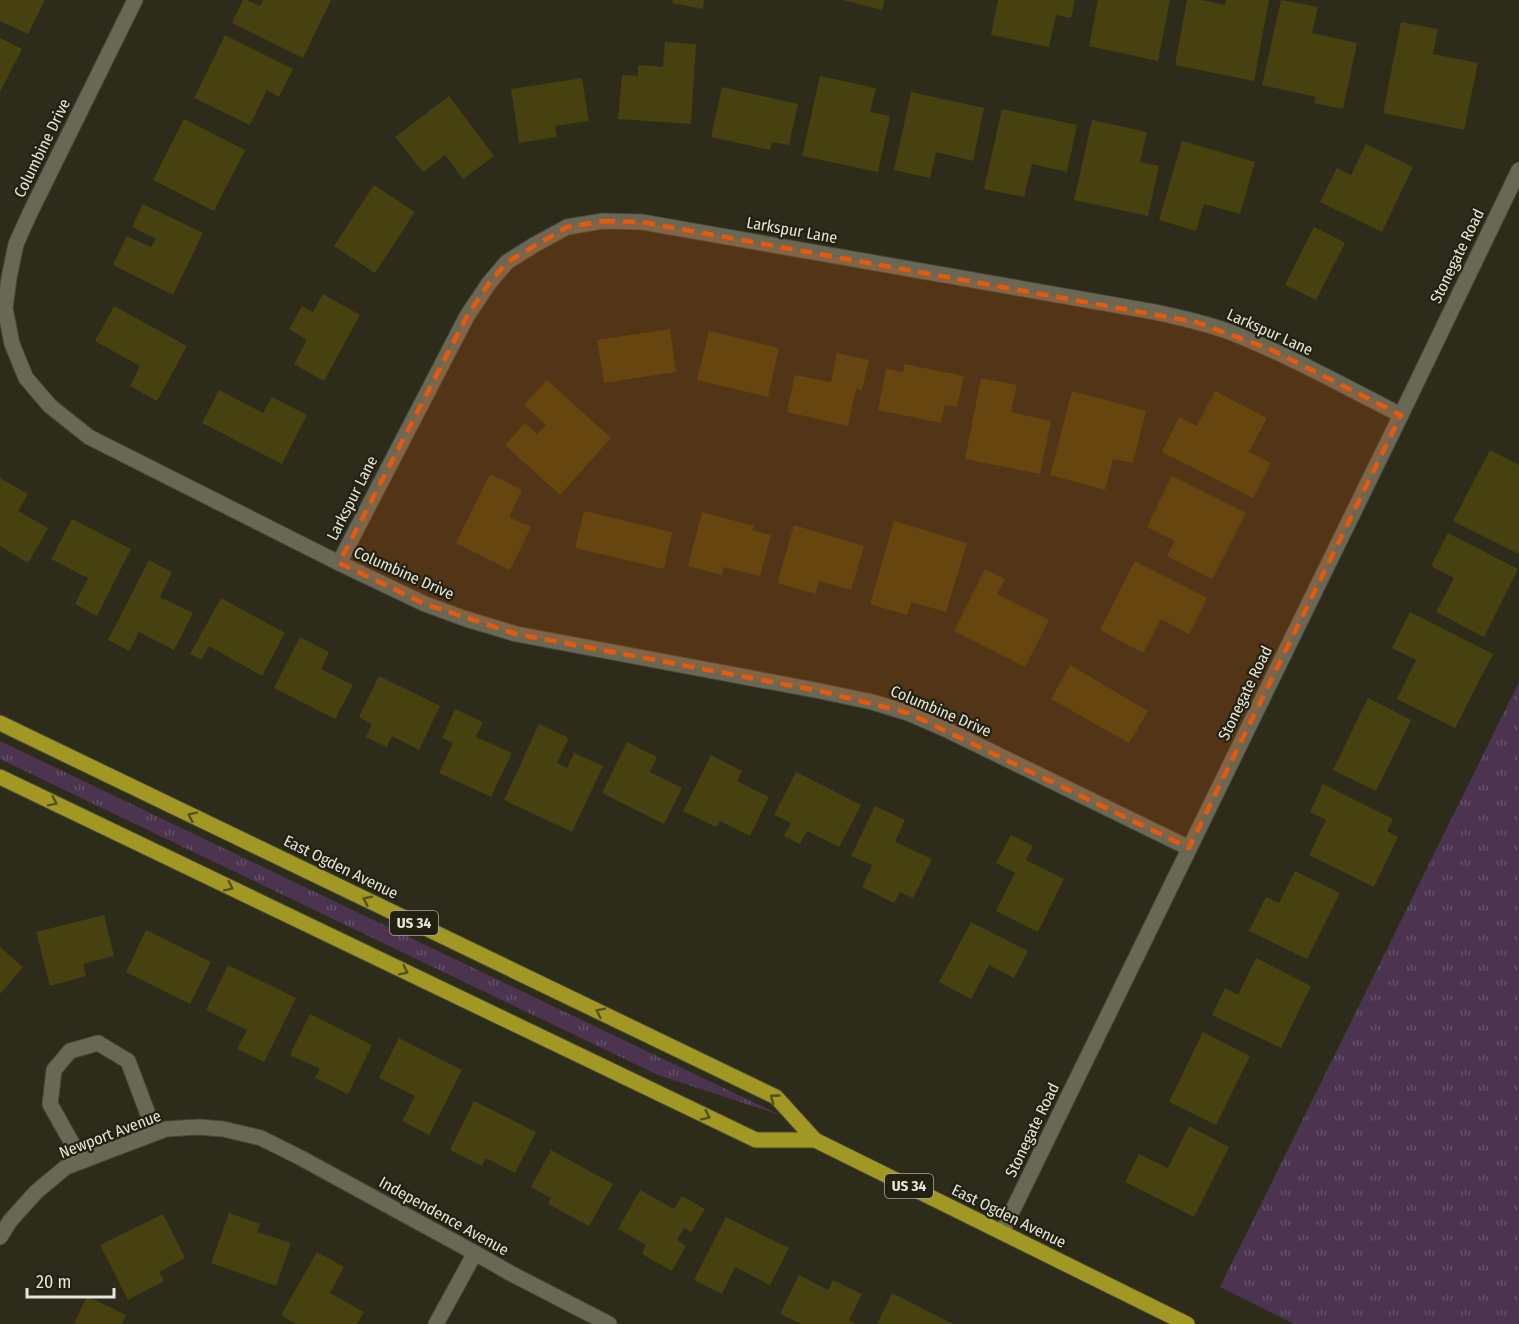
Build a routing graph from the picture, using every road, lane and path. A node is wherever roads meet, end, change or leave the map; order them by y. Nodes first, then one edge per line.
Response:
1 (135, 0) edge
2 (1519, 170) edge
3 (1401, 415) junction
4 (339, 563) junction
5 (0, 723) edge
6 (0, 777) edge
7 (1189, 848) junction
8 (155, 1133) junction
9 (261, 1138) joint
10 (815, 1140) junction
11 (82, 1161) junction
12 (1002, 1232) junction
13 (0, 1237) edge
14 (475, 1252) junction
15 (436, 1324) edge
16 (609, 1324) edge
17 (1187, 1324) edge

1 - 4 street, Columbine Drive
2 - 3 street, Stonegate Road
3 - 4 street, Larkspur Lane
3 - 7 street, Stonegate Road
4 - 7 street, Columbine Drive
10 -> 5 main road, East Ogden Avenue / US 34
6 -> 10 main road, East Ogden Avenue / US 34
7 - 12 street, Stonegate Road
8 - 9 street, Newport Avenue
8 - 11 street, Newport Avenue
8 - 11 street
9 - 14 street, Independence Avenue
10 - 12 main road, East Ogden Avenue / US 34
11 - 13 street, Newport Avenue
12 - 17 main road, East Ogden Avenue / US 34
14 - 15 street
14 - 16 street, Independence Avenue

